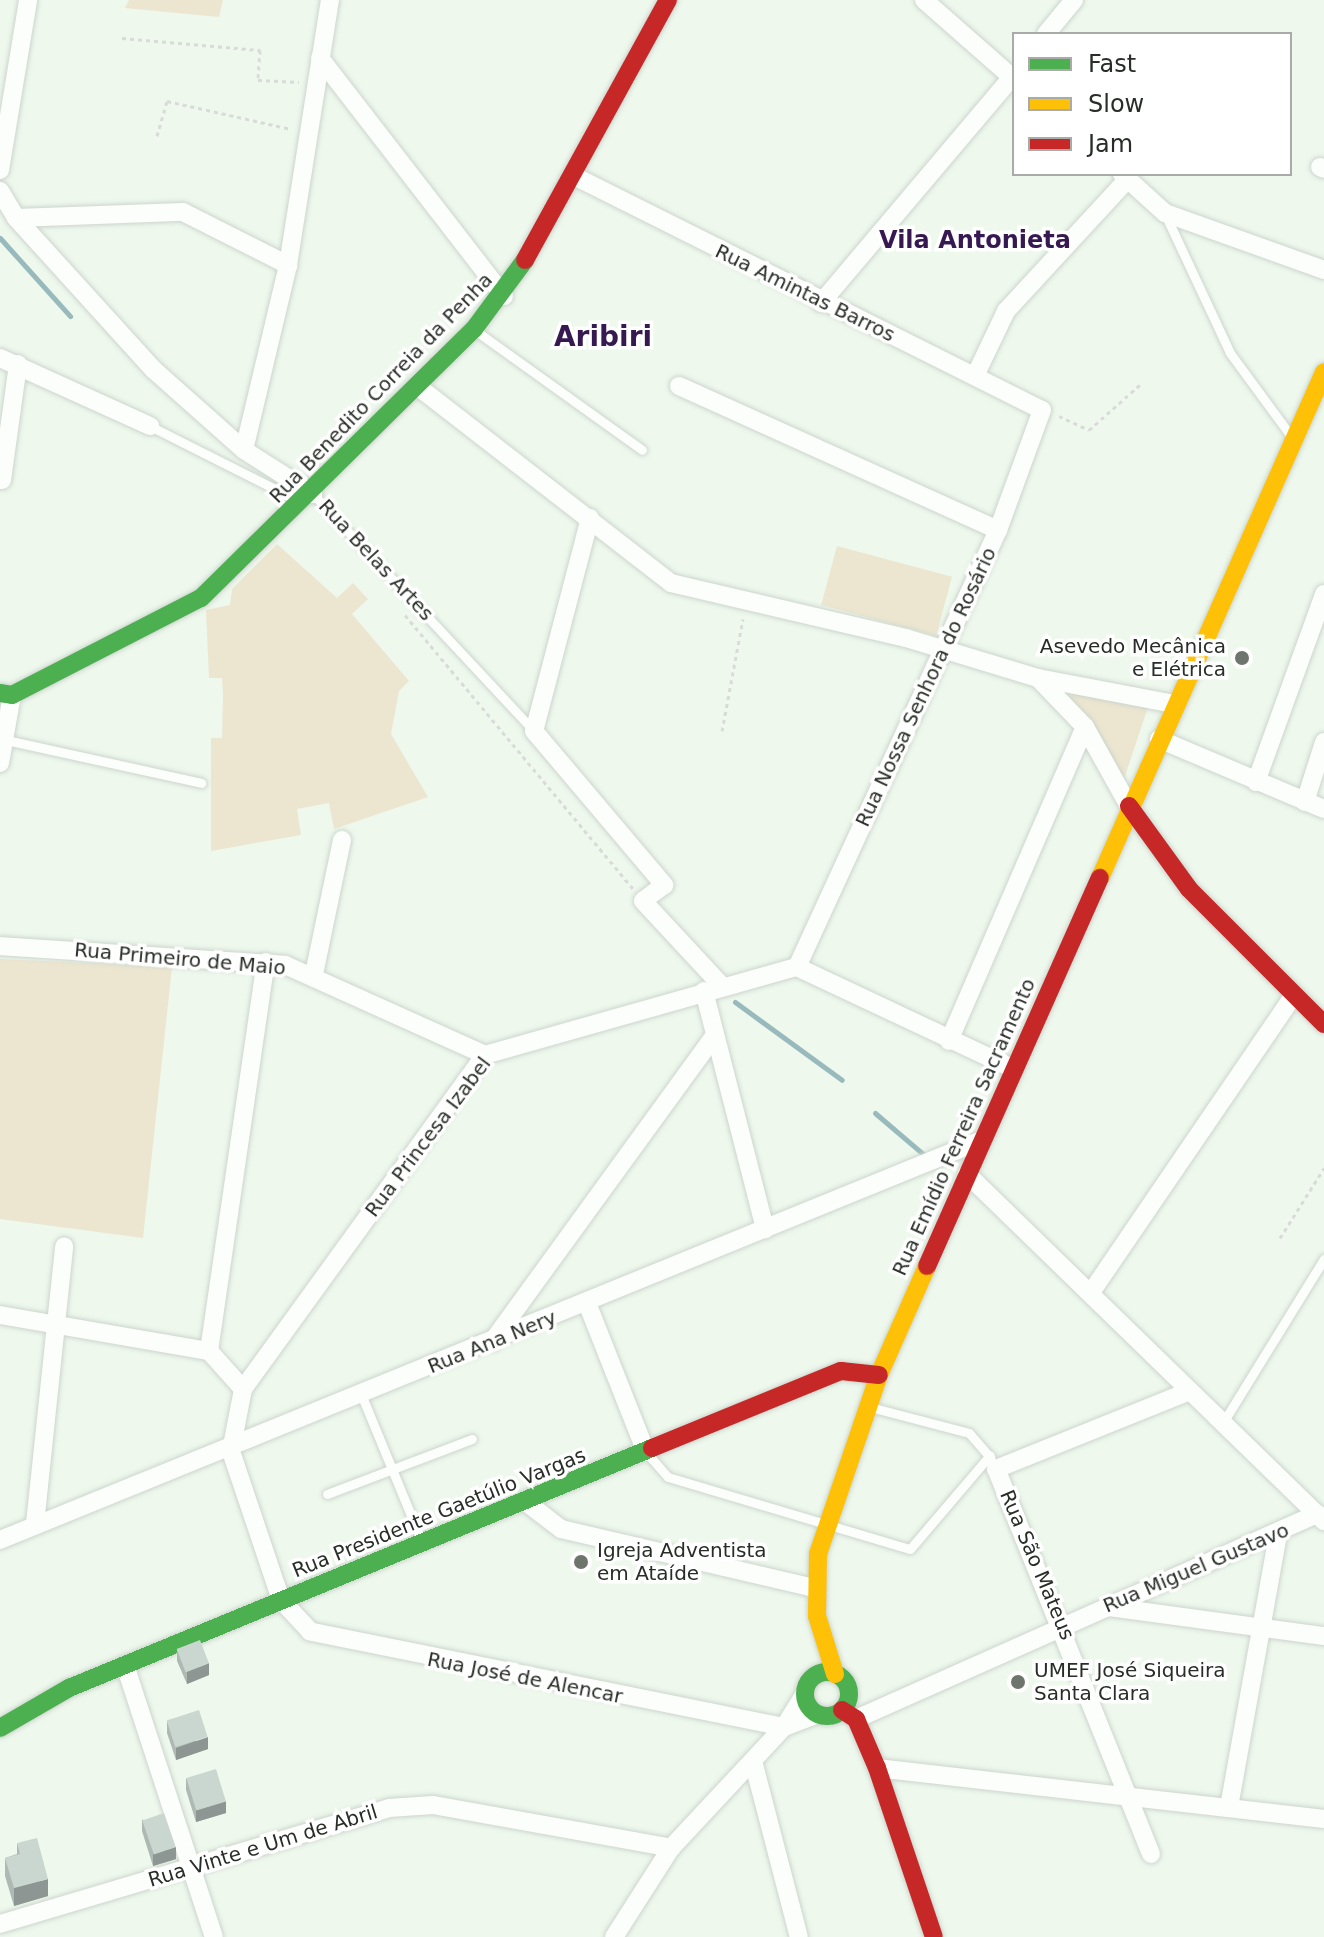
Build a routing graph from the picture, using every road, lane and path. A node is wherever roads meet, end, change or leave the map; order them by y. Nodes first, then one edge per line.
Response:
1 (28, 0) edge
2 (330, 0) edge
3 (668, 0) edge
4 (924, 0) edge
5 (1074, 0) edge
6 (1048, 32) edge
7 (122, 38) dead end
8 (320, 58) junction
9 (1012, 76) edge
10 (1012, 78) edge
11 (315, 84) junction
12 (306, 132) junction
13 (157, 136) dead end
14 (0, 170) edge
15 (574, 176) junction
16 (1125, 177) edge
17 (0, 191) edge
18 (1165, 213) junction
19 (16, 218) junction
20 (288, 265) junction
21 (1324, 270) edge
22 (504, 296) junction
23 (821, 303) junction
24 (474, 329) junction
25 (9, 361) edge
26 (1324, 372) edge
27 (976, 374) junction
28 (1143, 382) dead end
29 (417, 386) junction
30 (679, 386) dead end
31 (1038, 405) junction
32 (150, 426) joint
33 (1294, 439) junction
34 (244, 450) junction
35 (642, 450) dead end
36 (2, 480) dead end
37 (308, 499) junction
38 (590, 518) junction
39 (998, 530) junction
40 (1324, 594) edge
41 (747, 600) junction
42 (401, 609) dead end
43 (944, 648) junction
44 (1038, 678) junction
45 (1079, 684) junction
46 (6, 694) edge
47 (1174, 704) junction
48 (1067, 707) junction
49 (1085, 727) junction
50 (534, 731) junction
51 (722, 731) dead end
52 (1159, 739) junction
53 (6, 740) junction
54 (1324, 742) edge
55 (0, 763) edge
56 (1256, 782) junction
57 (201, 783) dead end
58 (1305, 802) junction
59 (1129, 806) junction
60 (1324, 809) edge
61 (342, 840) dead end
62 (643, 901) junction
63 (0, 946) edge
64 (266, 962) junction
65 (797, 967) junction
66 (314, 974) junction
67 (713, 989) junction
68 (1294, 995) junction
69 (1324, 1024) edge
70 (714, 1036) junction
71 (949, 1041) junction
72 (485, 1055) junction
73 (1014, 1069) junction
74 (982, 1140) junction
75 (1324, 1168) edge
76 (967, 1174) junction
77 (765, 1229) junction
78 (1280, 1238) dead end
79 (64, 1247) dead end
80 (1324, 1259) edge
81 (1092, 1291) junction
82 (587, 1303) junction
83 (0, 1315) edge
84 (55, 1324) junction
85 (490, 1344) junction
86 (209, 1351) junction
87 (879, 1375) junction
88 (243, 1389) junction
89 (1188, 1392) junction
90 (361, 1394) junction
91 (868, 1406) junction
92 (1222, 1424) junction
93 (472, 1439) dead end
94 (231, 1451) junction
95 (646, 1452) junction
96 (993, 1462) junction
97 (395, 1469) junction
98 (327, 1494) dead end
99 (526, 1502) junction
100 (1321, 1518) edge
101 (826, 1521) junction
102 (35, 1524) junction
103 (1278, 1535) junction
104 (0, 1540) edge
105 (422, 1542) junction
106 (814, 1588) junction
107 (281, 1600) junction
108 (1106, 1606) junction
109 (1260, 1622) junction
110 (1063, 1624) junction
111 (1324, 1636) edge
112 (822, 1641) junction
113 (125, 1665) junction
114 (835, 1674) junction
115 (808, 1686) junction
116 (818, 1714) junction
117 (849, 1714) junction
118 (784, 1727) junction
119 (1, 1730) edge
120 (753, 1761) junction
121 (877, 1768) junction
122 (1130, 1791) junction
123 (1229, 1807) junction
124 (1324, 1819) edge
125 (671, 1848) junction
126 (1151, 1854) dead end
127 (190, 1868) junction
128 (0, 1924) edge
129 (214, 1937) edge
130 (614, 1937) edge
131 (799, 1937) edge
132 (934, 1937) edge

1 - 14 street
2 - 8 street
3 - 15 street, Rua Benedito Correia da Penha
4 - 9 street
5 - 6 street
7 - 11 path
8 - 11 street
8 - 22 street
10 - 23 street
11 - 12 street
12 - 13 path
12 - 20 street
15 - 22 street, Rua Benedito Correia da Penha
15 - 23 street, Rua Amintas Barros
16 - 18 street
16 - 27 street
17 - 19 street, Rua Belas Artes
18 - 21 street
18 - 33 lane
19 - 20 street
19 - 34 street, Rua Belas Artes
20 - 34 street
22 - 24 street, Rua Benedito Correia da Penha
23 - 27 street, Rua Amintas Barros
24 - 29 street, Rua Benedito Correia da Penha
24 - 35 lane
25 - 32 street
25 - 36 street
26 - 33 street, Rua Emídio Ferreira Sacramento
27 - 31 street, Rua Amintas Barros
28 - 31 path
29 - 37 street, Rua Benedito Correia da Penha
29 - 38 street
30 - 39 street
31 - 39 street, Rua Nossa Senhora do Rosário
32 - 37 lane
33 - 47 street, Rua Emídio Ferreira Sacramento
34 - 37 street, Rua Belas Artes
37 - 46 street, Rua Benedito Correia da Penha
37 - 50 lane, Rua Belas Artes
38 - 41 street
38 - 50 street
39 - 43 street, Rua Nossa Senhora do Rosário
40 - 56 street
41 - 43 street
41 - 51 path
42 - 62 path, Rua Belas Artes
43 - 44 street
43 - 65 street, Rua Nossa Senhora do Rosário
44 - 45 street
44 - 48 street
45 - 47 street
45 - 48 street
46 - 53 street
47 - 52 street, Rua Emídio Ferreira Sacramento
48 - 49 street
49 - 59 street
49 - 71 street
50 - 62 street, Rua Belas Artes
52 - 56 street
52 - 59 street, Rua Emídio Ferreira Sacramento
53 - 55 street
53 - 57 lane
54 - 58 street
56 - 58 street
58 - 60 street
59 - 68 street
59 - 73 street, Rua Emídio Ferreira Sacramento
61 - 66 street
62 - 67 street
63 - 64 street, Rua Primeiro de Maio
64 - 66 street, Rua Primeiro de Maio
64 - 86 street
65 - 67 street, Rua Princesa Izabel
65 - 71 street
66 - 72 street, Rua Primeiro de Maio
67 - 70 street
67 - 72 street, Rua Princesa Izabel
68 - 69 street
68 - 81 street
70 - 77 street
70 - 85 street
71 - 73 street
72 - 88 street, Rua Princesa Izabel
73 - 74 street, Rua Emídio Ferreira Sacramento
74 - 76 street, Rua Emídio Ferreira Sacramento
74 - 77 street, Rua Ana Nery
75 - 78 path
76 - 81 street
76 - 87 street, Rua Emídio Ferreira Sacramento
77 - 82 street, Rua Ana Nery
79 - 84 street
80 - 92 lane
81 - 89 street
82 - 85 street, Rua Ana Nery
82 - 95 street
83 - 84 street
84 - 86 street
84 - 102 street
85 - 90 street, Rua Ana Nery
86 - 88 street
87 - 91 street, Rua Emídio Ferreira Sacramento
87 - 95 street, Rua Presidente Gaetúlio Vargas
88 - 94 street, Rua Princesa Izabel
89 - 92 street
89 - 96 street, Rua São Mateus
90 - 94 street, Rua Ana Nery
90 - 97 lane
91 - 96 lane
91 - 101 street, Rua Emídio Ferreira Sacramento
92 - 100 street
93 - 97 lane
94 - 102 street, Rua Ana Nery
94 - 107 street
95 - 99 street, Rua Presidente Gaetúlio Vargas
95 - 101 lane
96 - 101 lane
96 - 110 street, Rua São Mateus
97 - 98 lane
97 - 105 lane
99 - 105 street, Rua Presidente Gaetúlio Vargas
99 - 106 street
100 - 103 street, Rua Miguel Gustavo
101 - 106 street, Rua Emídio Ferreira Sacramento
102 - 104 street, Rua Ana Nery
103 - 108 street, Rua Miguel Gustavo
103 - 109 street
105 - 107 street, Rua Presidente Gaetúlio Vargas
106 - 112 street, Rua Emídio Ferreira Sacramento
107 - 113 street, Rua Presidente Gaetúlio Vargas
107 - 118 street, Rua José de Alencar
108 - 109 street
108 - 110 street, Rua Miguel Gustavo
109 - 111 street
109 - 123 street
110 - 117 street, Rua Miguel Gustavo
110 - 122 street, Rua São Mateus
112 - 114 street, Rua Emídio Ferreira Sacramento
112 - 115 street, Rua Emídio Ferreira Sacramento
113 - 119 street, Rua Presidente Gaetúlio Vargas
113 - 127 street
114 - 115 street
114 - 117 street, Rua Emídio Ferreira Sacramento
115 - 116 street
115 - 118 street
116 - 117 street
116 - 118 street
117 - 121 street
118 - 120 street
120 - 125 street
120 - 131 street
121 - 122 street
121 - 132 street
122 - 123 street
122 - 126 street, Rua São Mateus
123 - 124 street
125 - 127 street, Rua Vinte e Um de Abril
125 - 130 street
127 - 128 street, Rua Vinte e Um de Abril
127 - 129 street

